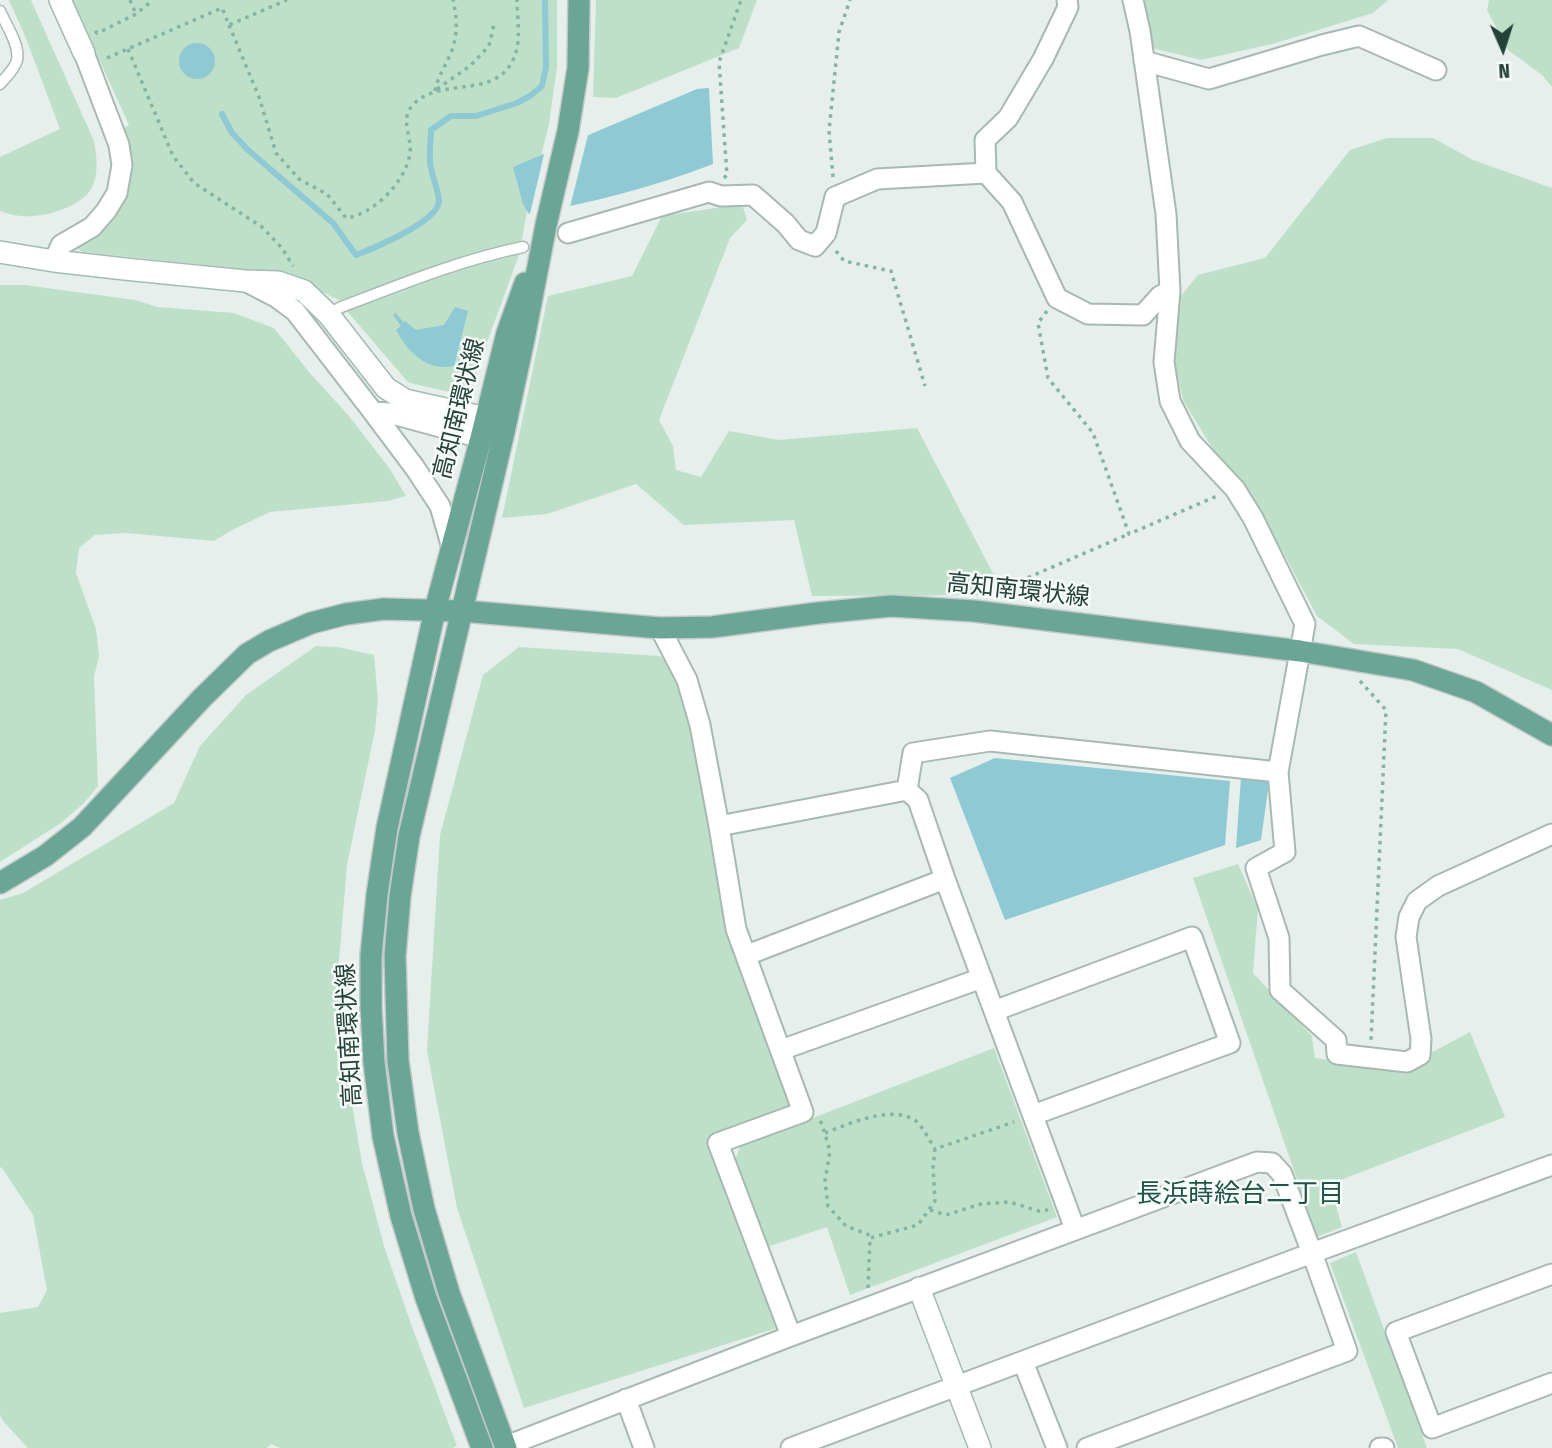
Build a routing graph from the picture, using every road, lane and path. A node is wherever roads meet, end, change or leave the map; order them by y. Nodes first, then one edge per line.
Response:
1 (60, 0) edge
2 (130, 0) edge
3 (153, 0) edge
4 (287, 0) edge
5 (453, 0) edge
6 (517, 0) edge
7 (579, 0) edge
8 (741, 0) edge
9 (850, 0) edge
10 (1068, 0) edge
11 (1133, 0) edge
12 (136, 14) junction
13 (1, 15) edge
14 (494, 24) dead end
15 (229, 25) junction
16 (93, 30) dead end
17 (128, 49) junction
18 (84, 53) joint
19 (107, 58) dead end
20 (1144, 61) junction
21 (1436, 71) dead end
22 (0, 85) edge
23 (435, 91) junction
24 (986, 173) junction
25 (709, 192) junction
26 (835, 197) junction
27 (546, 225) junction
28 (568, 233) dead end
29 (823, 237) junction
30 (523, 247) dead end
31 (0, 252) edge
32 (54, 261) junction
33 (296, 271) dead end
34 (245, 281) junction
35 (1170, 290) junction
36 (1057, 298) junction
37 (329, 315) junction
38 (925, 386) dead end
39 (373, 412) junction
40 (484, 428) junction
41 (504, 432) junction
42 (1235, 489) junction
43 (1129, 534) junction
44 (452, 548) junction
45 (1020, 581) dead end
46 (435, 610) junction
47 (463, 611) junction
48 (660, 628) junction
49 (1300, 651) junction
50 (1357, 678) dead end
51 (1552, 735) edge
52 (1278, 772) junction
53 (907, 790) junction
54 (719, 826) junction
55 (1552, 834) edge
56 (945, 879) junction
57 (0, 883) edge
58 (747, 955) junction
59 (982, 978) junction
60 (994, 1012) junction
61 (781, 1050) junction
62 (1370, 1057) junction
63 (803, 1112) junction
64 (1033, 1115) junction
65 (825, 1133) junction
66 (935, 1149) junction
67 (1552, 1165) edge
68 (929, 1209) junction
69 (1068, 1209) junction
70 (1075, 1229) junction
71 (874, 1237) junction
72 (1312, 1253) junction
73 (1552, 1275) edge
74 (919, 1288) junction
75 (867, 1307) junction
76 (791, 1336) junction
77 (1023, 1362) junction
78 (1552, 1383) edge
79 (957, 1385) junction
80 (626, 1399) junction
81 (539, 1441) edge
82 (506, 1447) edge
83 (482, 1448) edge
84 (644, 1448) edge
85 (791, 1448) edge
86 (980, 1448) edge
87 (1057, 1448) edge
88 (1087, 1448) edge

1 - 18 street
2 - 12 path
3 - 12 path
4 - 15 path
5 - 23 path
6 - 23 path
7 - 27 main road, 高知南環状線
8 - 25 path
9 - 26 path
10 - 24 street
11 - 20 street
12 - 16 path
13 - 22 lane
14 - 23 path
15 - 17 path
15 - 23 path
17 - 19 path
17 - 33 path
18 - 32 street
20 - 21 street
20 - 35 street
24 - 26 street
24 - 36 street
25 - 28 street
25 - 29 street
26 - 29 street
27 - 40 main road, 高知南環状線
27 - 41 main road, 高知南環状線
29 - 38 path
30 - 37 lane
31 - 32 street
32 - 34 street
34 - 37 street
34 - 39 street
35 - 36 street
35 - 42 street
36 - 43 path
37 - 40 street
39 - 40 street
39 - 44 street
40 - 41 street
40 - 44 main road, 高知南環状線
41 - 47 main road, 高知南環状線
42 - 43 path
42 - 49 street
43 - 45 path
44 - 46 main road, 高知南環状線
46 - 47 main road, 高知南環状線
46 - 57 main road, 高知南環状線
46 - 83 main road, 高知南環状線
47 - 48 main road, 高知南環状線
47 - 82 main road, 高知南環状線
48 - 49 main road, 高知南環状線
48 - 54 street
49 - 51 main road, 高知南環状線
49 - 52 street
50 - 62 path
52 - 53 street
52 - 62 street
53 - 54 street
53 - 56 street
54 - 58 street
55 - 62 street
56 - 58 street
56 - 59 street
58 - 61 street
59 - 60 street
59 - 61 street
60 - 64 street
60 - 64 street
61 - 63 street
63 - 65 path
63 - 76 street
64 - 66 path
64 - 69 street
65 - 66 path
65 - 71 path
66 - 68 path
67 - 72 street
68 - 69 path
68 - 71 path
69 - 70 street
70 - 72 street
70 - 74 street
71 - 75 path
72 - 77 street
72 - 88 street
73 - 78 street
74 - 75 street
74 - 79 street
75 - 76 street
76 - 80 street
77 - 79 street
77 - 87 street
79 - 85 street
79 - 86 street
80 - 81 street
80 - 84 street
81 - 82 street

